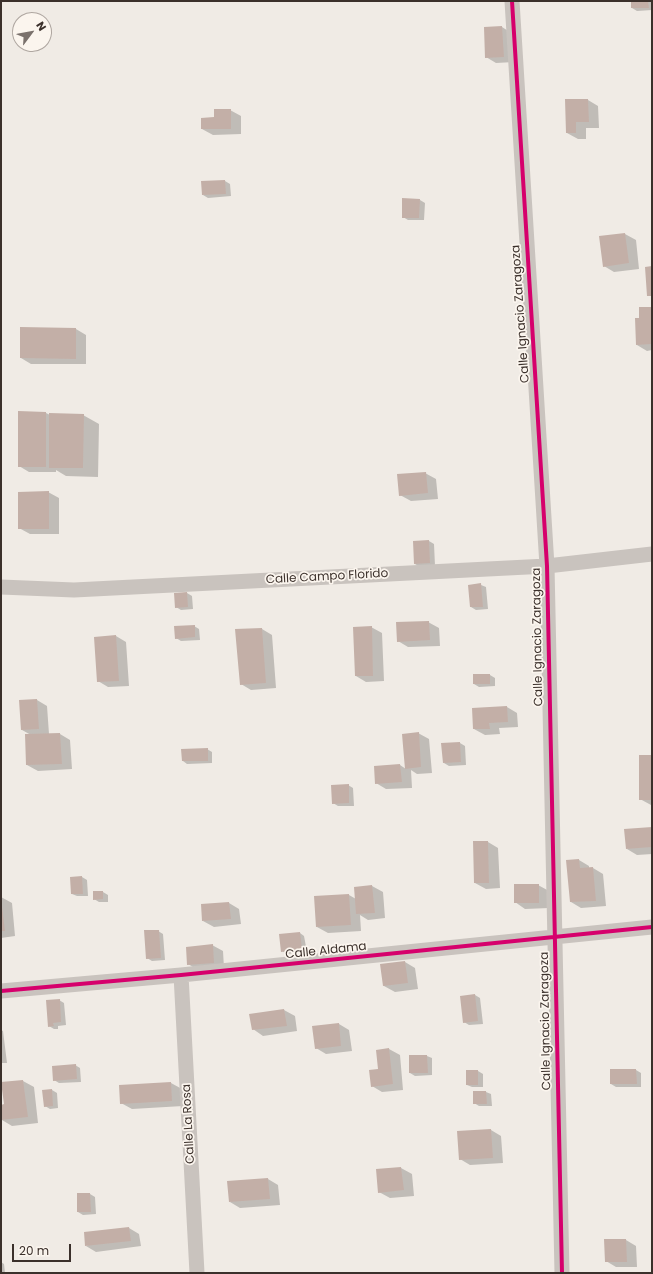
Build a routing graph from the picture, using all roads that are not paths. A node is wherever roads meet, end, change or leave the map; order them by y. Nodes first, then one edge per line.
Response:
1 (512, 1) edge
2 (652, 554) edge
3 (547, 566) junction
4 (1, 586) edge
5 (652, 927) edge
6 (554, 938) junction
7 (181, 975) junction
8 (1, 991) edge
9 (197, 1273) edge
10 (562, 1273) edge

1 - 3 street, Calle Ignacio Zaragoza
2 - 3 street, Calle Campo Florido
3 - 4 street, Calle Campo Florido
3 - 6 street, Calle Ignacio Zaragoza
5 - 6 street, Calle Aldama
6 - 7 street, Calle Aldama
6 - 10 street, Calle Ignacio Zaragoza
7 - 8 street, Calle Aldama
7 - 9 street, Calle La Rosa

